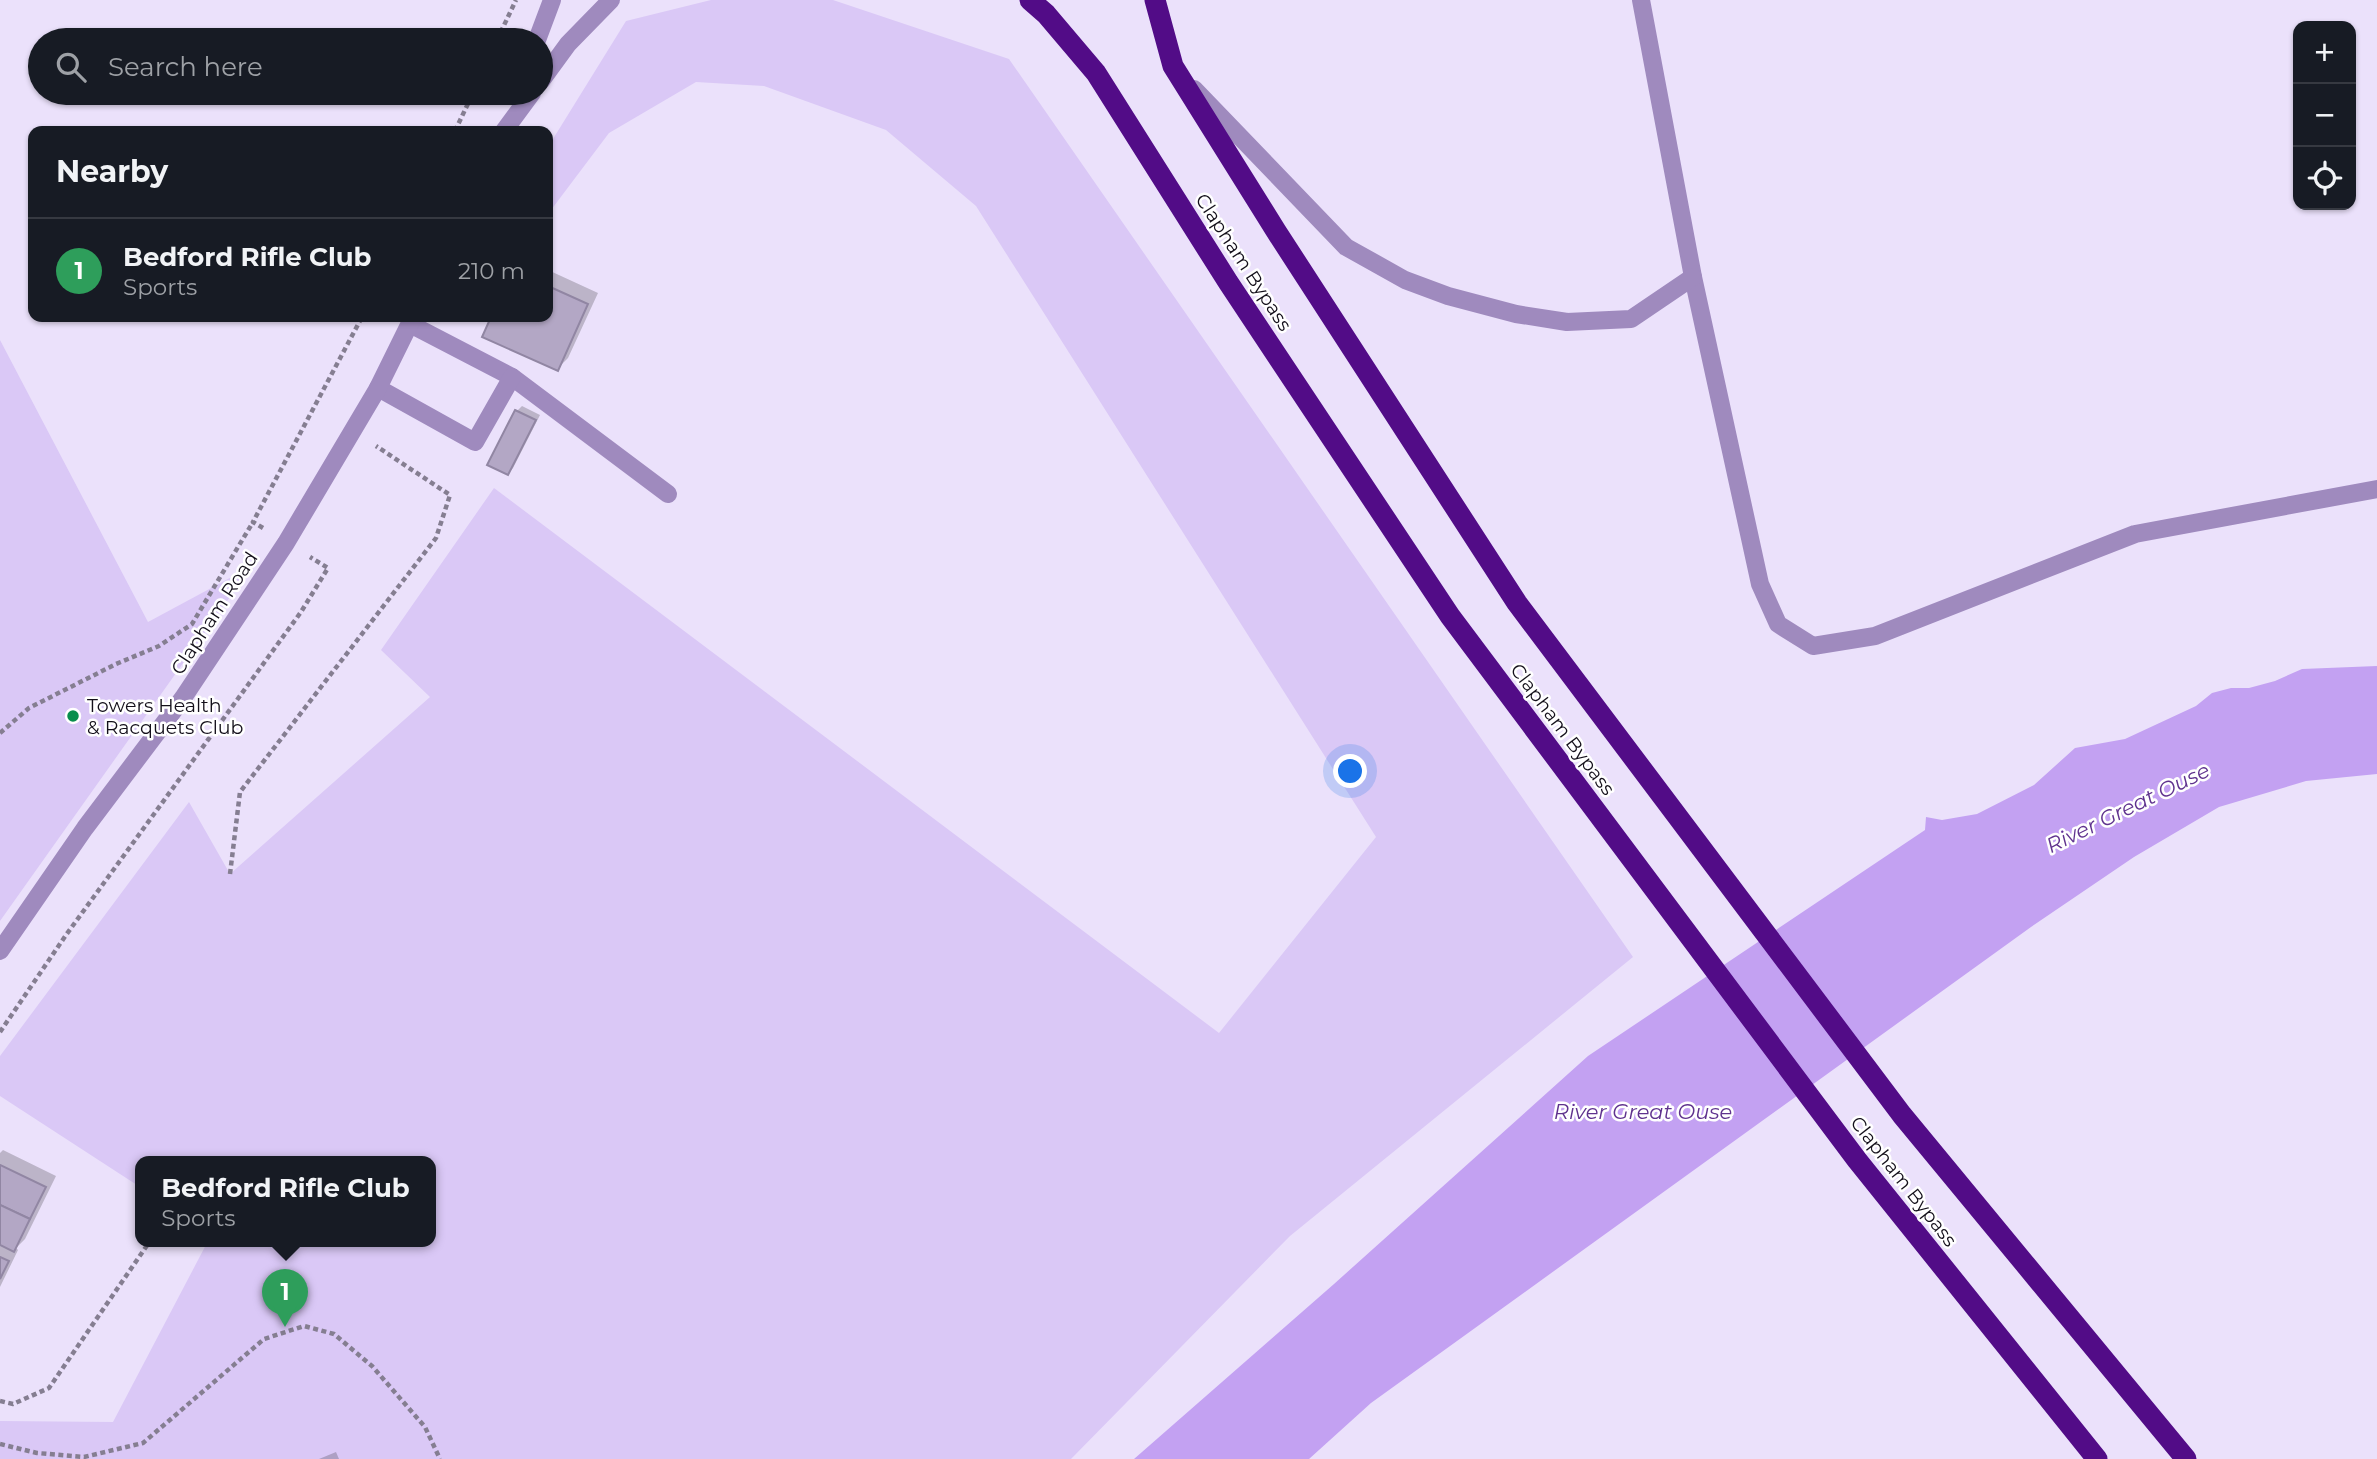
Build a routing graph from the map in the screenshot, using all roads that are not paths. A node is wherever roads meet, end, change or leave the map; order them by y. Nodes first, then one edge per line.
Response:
1 (552, 0) edge
2 (611, 0) edge
3 (1030, 0) edge
4 (1155, 0) edge
5 (1641, 0) edge
6 (542, 28) edge
7 (553, 65) edge
8 (1173, 66) junction
9 (512, 105) edge
10 (523, 105) edge
11 (504, 126) edge
12 (506, 126) edge
13 (1693, 277) junction
14 (411, 322) edge
15 (414, 322) edge
16 (512, 377) junction
17 (378, 388) junction
18 (2377, 489) edge
19 (668, 494) dead end
20 (0, 951) edge
21 (2097, 1459) edge
22 (2186, 1459) edge

1 - 6 street
2 - 7 street
3 - 21 highway, Clapham Bypass
4 - 8 highway, Clapham Bypass
5 - 13 street
8 - 13 street
8 - 22 highway, Clapham Bypass
9 - 11 street
10 - 12 street
13 - 18 street
14 - 17 street, Clapham Road
15 - 16 street
16 - 17 street
16 - 19 street
17 - 20 street, Clapham Road

